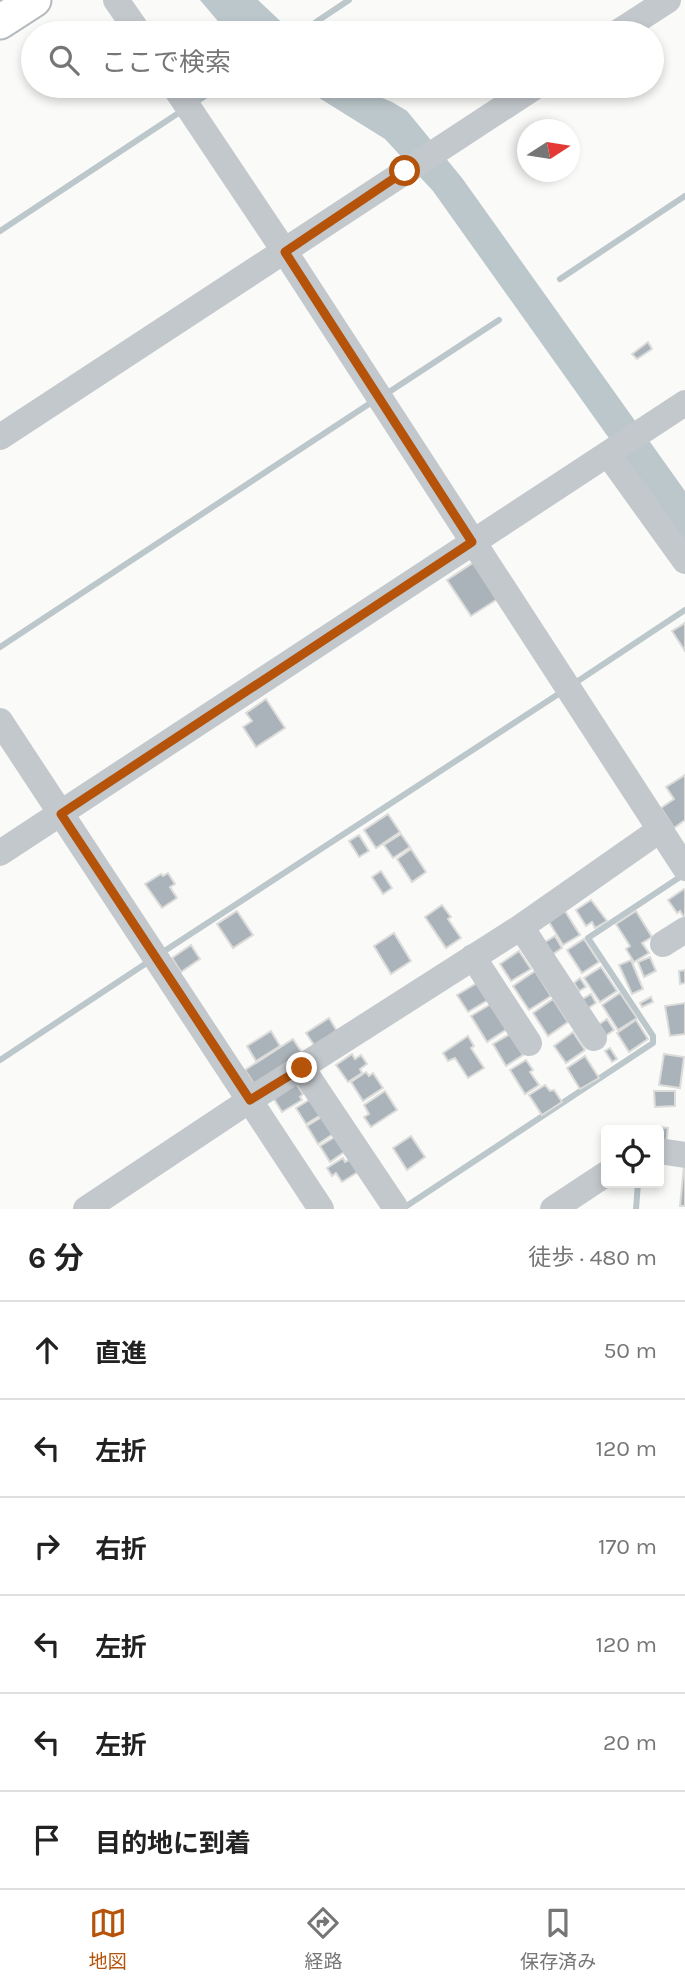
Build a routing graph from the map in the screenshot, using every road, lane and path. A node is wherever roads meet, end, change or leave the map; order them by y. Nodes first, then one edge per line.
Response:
1 (34, 0) edge
2 (116, 0) edge
3 (667, 0) edge
4 (131, 21) edge
5 (635, 21) edge
6 (0, 22) edge
7 (182, 98) edge
8 (518, 98) edge
9 (285, 252) junction
10 (685, 402) edge
11 (0, 438) edge
12 (610, 452) junction
13 (472, 542) junction
14 (685, 561) edge
15 (0, 721) edge
16 (61, 814) junction
17 (661, 829) junction
18 (0, 853) edge
19 (685, 868) edge
20 (521, 927) junction
21 (474, 957) junction
22 (594, 1038) dead end
23 (529, 1043) dead end
24 (302, 1068) junction
25 (250, 1100) junction
26 (664, 1152) edge
27 (685, 1155) edge
28 (601, 1177) edge
29 (395, 1207) edge
30 (86, 1209) edge
31 (321, 1209) edge
32 (553, 1209) edge

1 - 6 main road
2 - 4 street
3 - 5 street
7 - 9 street
8 - 9 street
9 - 11 street
9 - 13 street
10 - 12 street
12 - 13 street
12 - 14 street
13 - 16 street
13 - 17 street
15 - 16 street
16 - 18 street
16 - 25 street
17 - 19 street
17 - 20 street
20 - 21 street
20 - 22 street
21 - 23 street
21 - 24 street
24 - 25 street
24 - 29 street
25 - 30 street
25 - 31 street
26 - 27 street
28 - 32 street

